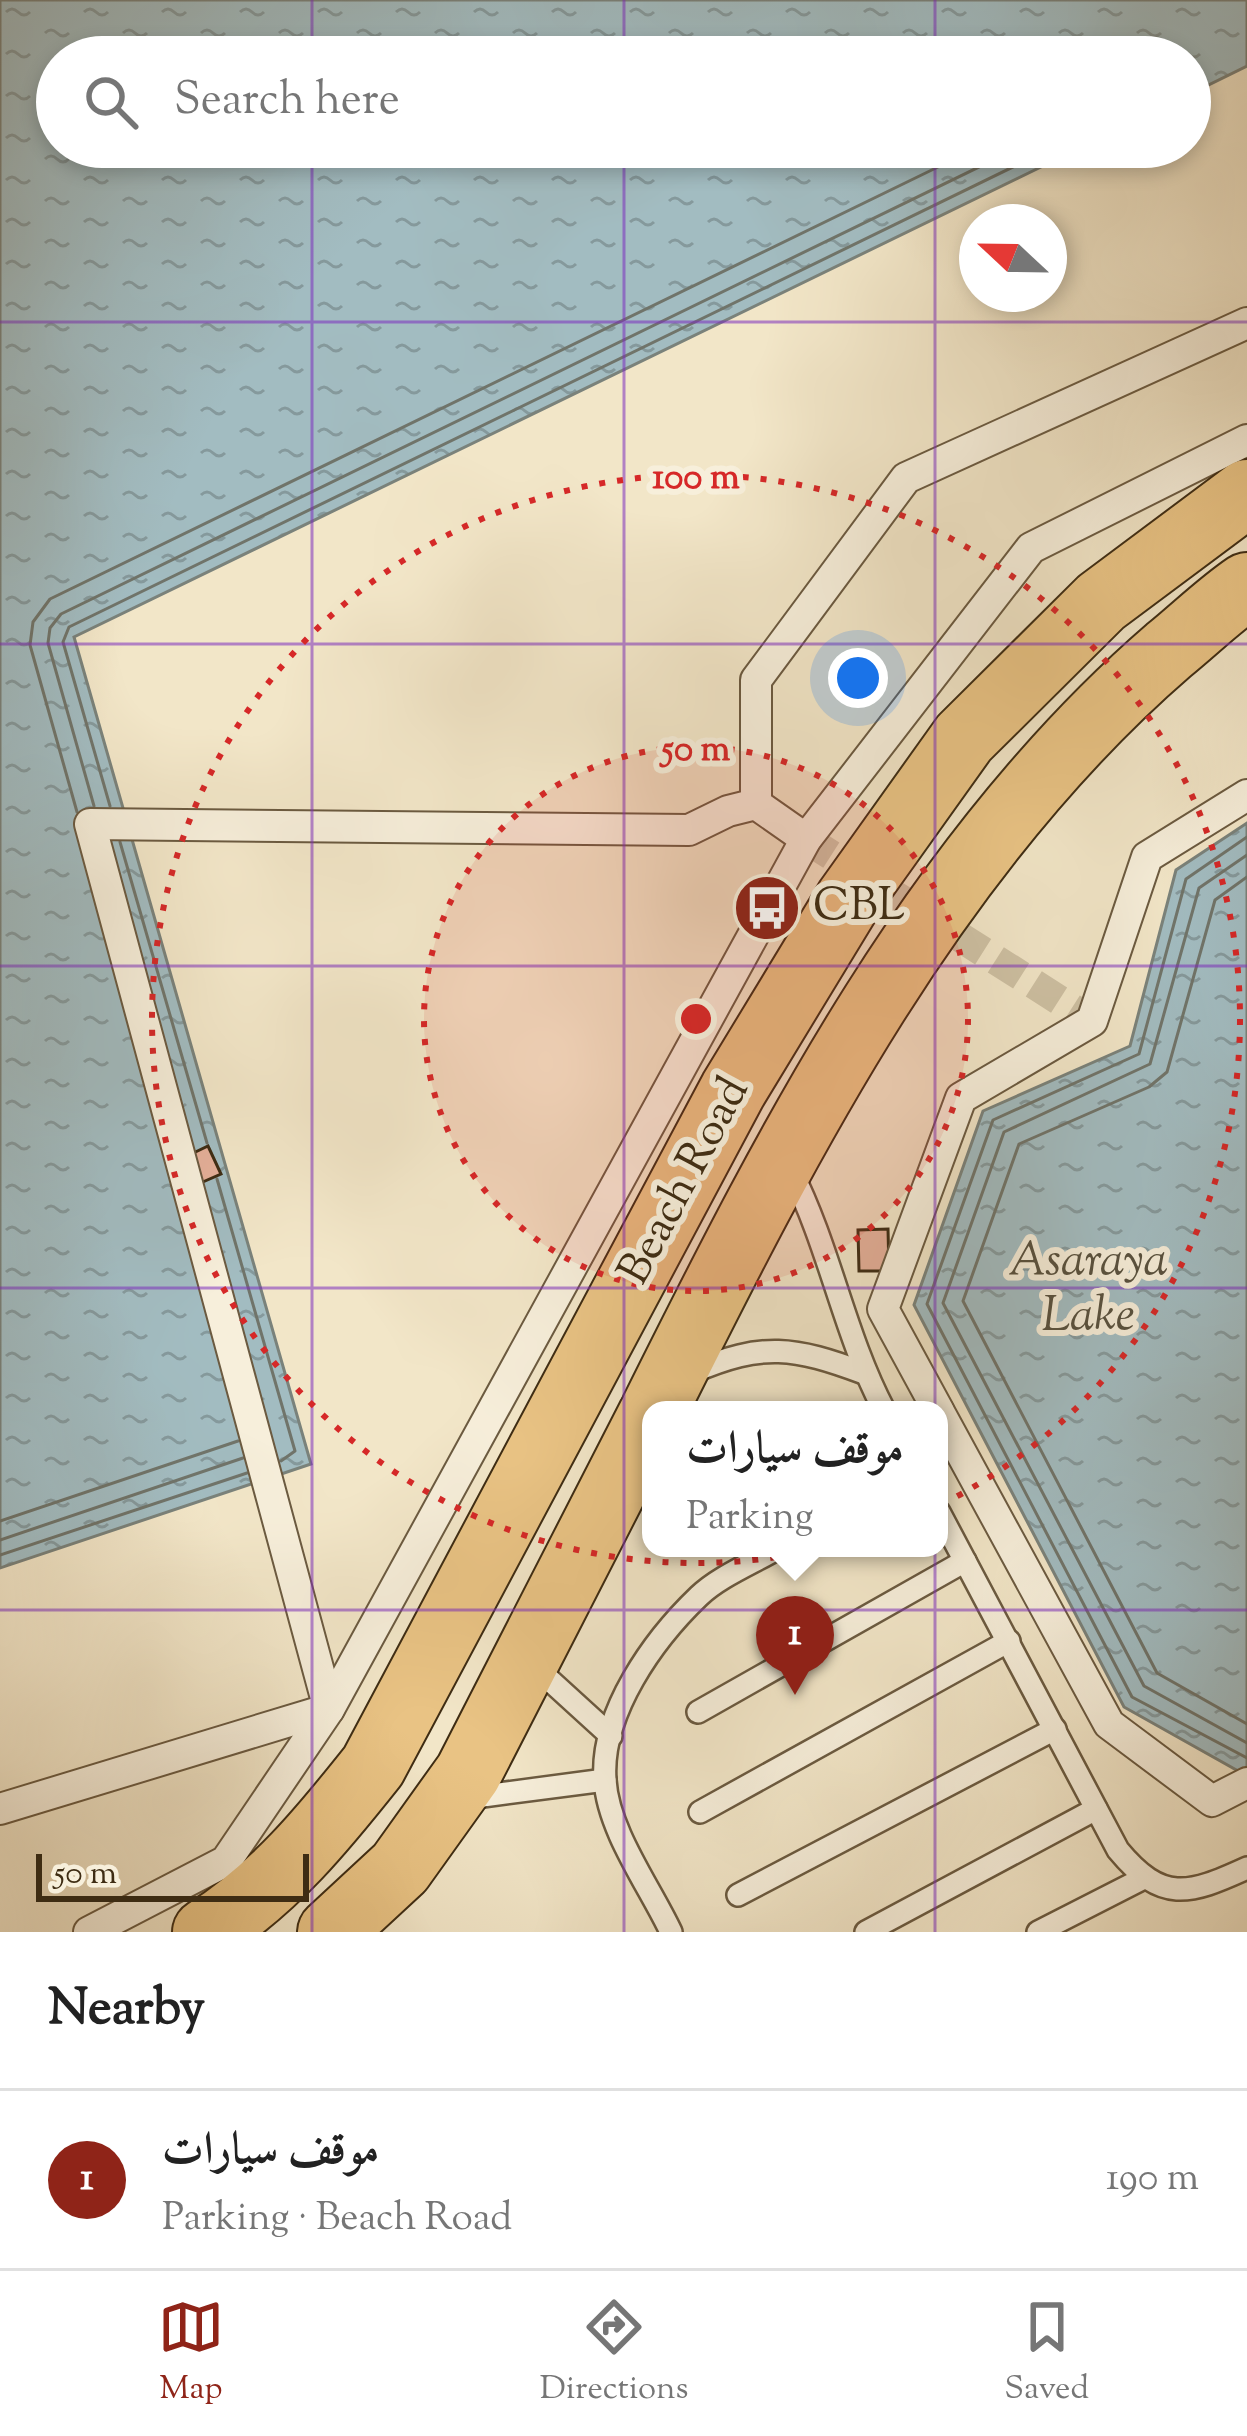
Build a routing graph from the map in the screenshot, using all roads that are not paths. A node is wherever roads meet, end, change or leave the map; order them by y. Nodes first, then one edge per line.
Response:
1 (1247, 323) edge
2 (1247, 440) edge
3 (1247, 493) edge
4 (1247, 586) edge
5 (1247, 795) edge
6 (756, 804) junction
7 (806, 839) junction
8 (785, 1158) junction
9 (864, 1373) junction
10 (659, 1401) edge
11 (661, 1401) edge
12 (879, 1401) edge
13 (933, 1401) edge
14 (948, 1429) edge
15 (642, 1435) edge
16 (948, 1529) edge
17 (763, 1557) edge
18 (965, 1561) junction
19 (1009, 1641) junction
20 (529, 1661) junction
21 (329, 1708) junction
22 (698, 1712) dead end
23 (1055, 1729) junction
24 (611, 1736) junction
25 (605, 1780) junction
26 (1247, 1783) edge
27 (448, 1801) junction
28 (0, 1809) edge
29 (1096, 1809) junction
30 (700, 1812) dead end
31 (1247, 1868) edge
32 (1142, 1879) junction
33 (738, 1894) dead end
34 (89, 1932) edge
35 (206, 1932) edge
36 (331, 1932) edge
37 (671, 1932) edge
38 (866, 1932) edge
39 (1038, 1932) edge

1 - 6 street
2 - 7 street
3 - 35 highway, Beach Road
4 - 8 highway, Beach Road
5 - 13 street
6 - 7 street
6 - 21 street
7 - 21 street
8 - 9 lane
8 - 10 highway, Beach Road
9 - 11 lane
9 - 12 lane
14 - 26 street
15 - 20 highway, Beach Road
16 - 18 lane
17 - 24 lane
18 - 19 lane
18 - 22 lane
19 - 23 lane
19 - 30 lane
20 - 24 lane
20 - 27 highway, Beach Road
21 - 28 street
21 - 34 street
23 - 29 lane
23 - 33 lane
24 - 25 lane
25 - 27 lane
25 - 37 lane
27 - 36 highway, Beach Road
29 - 32 lane
29 - 38 lane
31 - 32 lane
32 - 39 lane

